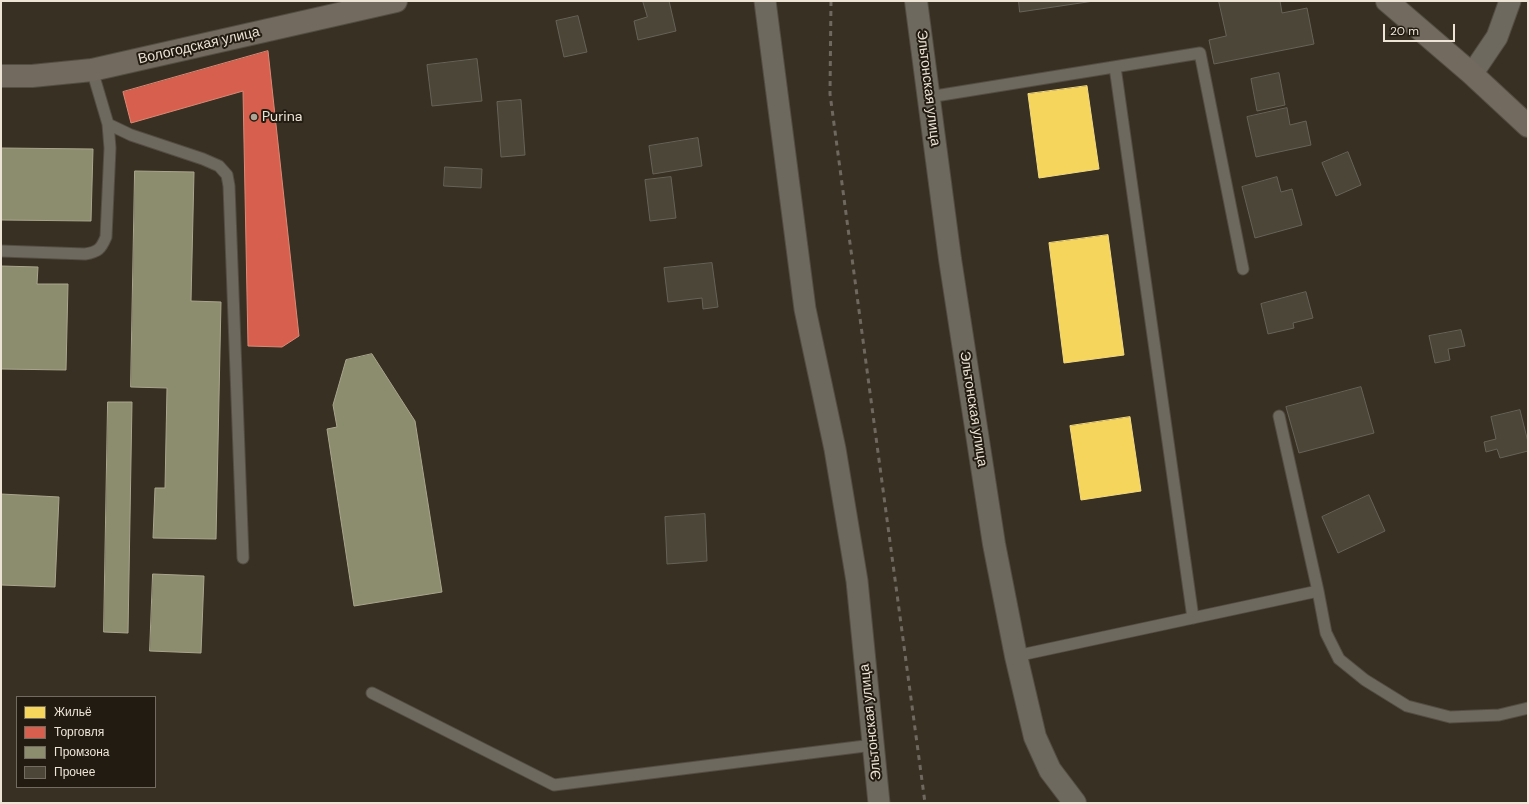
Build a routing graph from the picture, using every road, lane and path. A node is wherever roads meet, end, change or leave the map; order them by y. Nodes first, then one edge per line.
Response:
1 (396, 1) edge
2 (765, 1) edge
3 (916, 1) edge
4 (1387, 1) edge
5 (1510, 1) edge
6 (1115, 67) junction
7 (92, 70) junction
8 (1472, 74) junction
9 (1, 76) edge
10 (929, 97) junction
11 (108, 124) junction
12 (1528, 126) edge
13 (1, 251) edge
14 (1244, 269) dead end
15 (1279, 416) dead end
16 (243, 558) dead end
17 (1318, 591) junction
18 (1193, 618) junction
19 (1016, 656) junction
20 (372, 693) dead end
21 (1528, 708) edge
22 (873, 744) junction
23 (879, 803) edge
24 (1075, 803) edge

1 - 7 main road, Вологодская улица
2 - 22 street, Эльтонская улица
3 - 10 street, Эльтонская улица
4 - 8 main road
5 - 8 street
6 - 10 lane
6 - 14 lane
6 - 18 lane
7 - 9 main road, Вологодская улица
7 - 11 lane
8 - 12 main road
10 - 19 street, Эльтонская улица
11 - 13 lane
11 - 16 lane
15 - 17 lane
17 - 18 lane
17 - 21 lane
18 - 19 lane
19 - 24 street, Эльтонская улица
20 - 22 lane
22 - 23 street, Эльтонская улица

